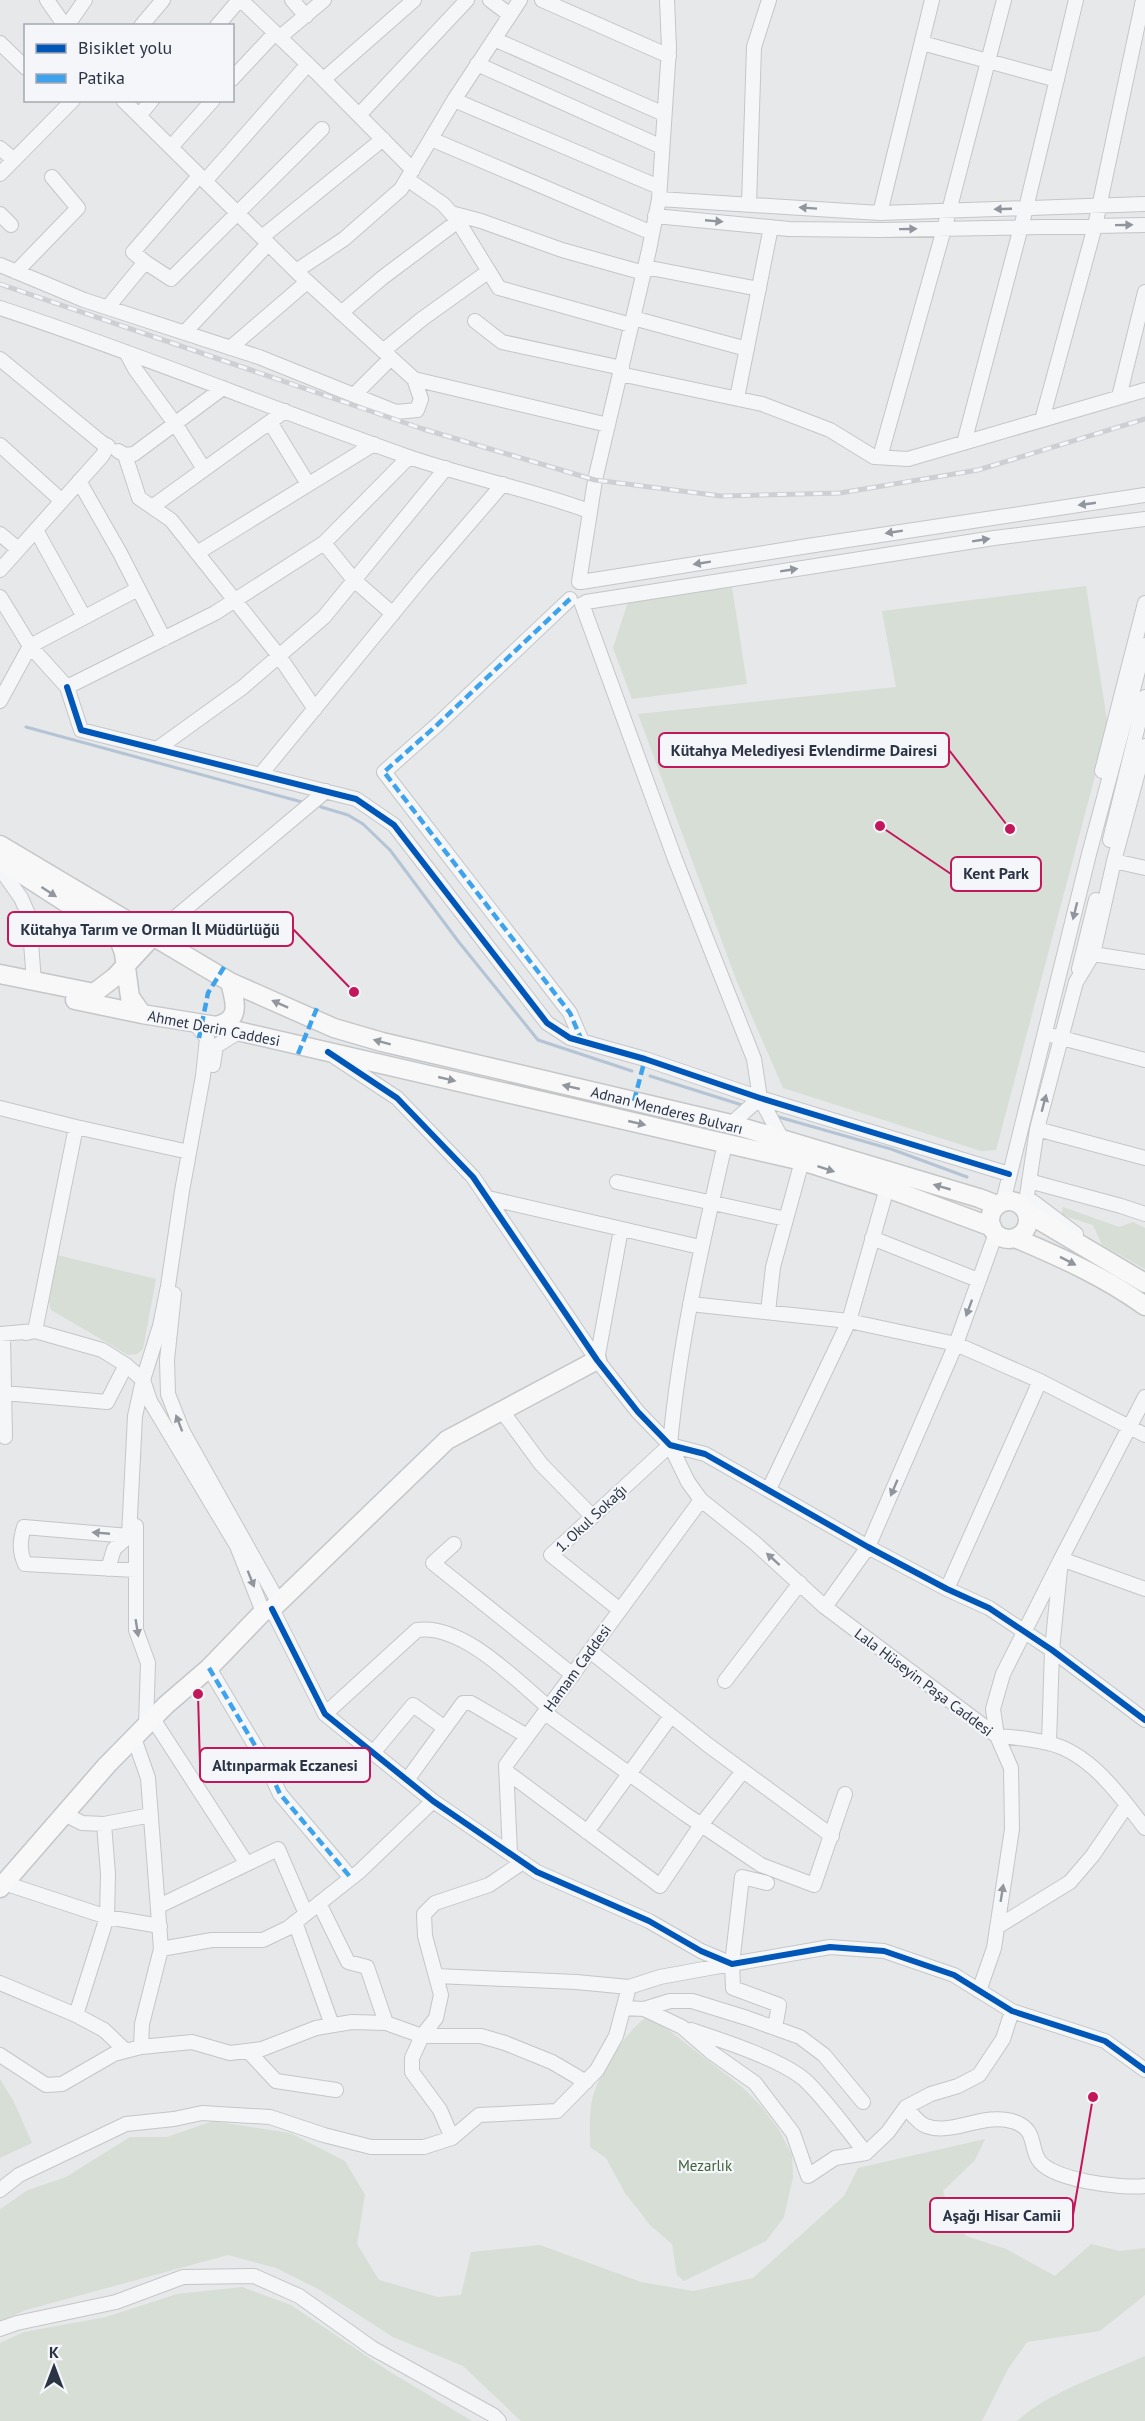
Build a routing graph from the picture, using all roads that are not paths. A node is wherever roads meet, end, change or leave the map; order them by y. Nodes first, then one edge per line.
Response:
1 (46, 0) edge
2 (85, 0) edge
3 (163, 0) edge
4 (240, 0) edge
5 (292, 0) edge
6 (324, 0) edge
7 (414, 0) edge
8 (468, 0) edge
9 (490, 0) edge
10 (520, 0) edge
11 (542, 0) edge
12 (667, 0) edge
13 (769, 0) edge
14 (932, 0) edge
15 (1004, 0) edge
16 (1076, 0) edge
17 (1143, 0) edge
18 (510, 15) junction
19 (306, 16) junction
20 (64, 24) edge
21 (67, 24) edge
22 (143, 24) edge
23 (219, 24) edge
24 (277, 35) junction
25 (494, 39) junction
26 (922, 43) junction
27 (0, 44) edge
28 (669, 56) junction
29 (988, 61) junction
30 (308, 63) junction
31 (477, 64) junction
32 (24, 66) edge
33 (234, 78) edge
34 (324, 79) junction
35 (1057, 80) junction
36 (454, 100) junction
37 (125, 102) edge
38 (150, 102) edge
39 (211, 102) edge
40 (66, 103) edge
41 (664, 114) junction
42 (359, 115) junction
43 (139, 116) junction
44 (322, 129) dead end
45 (383, 139) junction
46 (431, 139) junction
47 (171, 147) junction
48 (662, 147) junction
49 (0, 148) edge
50 (14, 160) junction
51 (0, 174) edge
52 (410, 174) junction
53 (52, 177) dead end
54 (202, 178) junction
55 (659, 193) junction
56 (749, 204) junction
57 (1145, 204) edge
58 (1098, 206) junction
59 (1026, 208) junction
60 (949, 211) junction
61 (880, 213) junction
62 (0, 214) edge
63 (238, 214) junction
64 (656, 216) junction
65 (454, 217) junction
66 (11, 225) dead end
67 (1145, 225) edge
68 (1095, 226) junction
69 (771, 227) junction
70 (1020, 227) junction
71 (943, 228) junction
72 (652, 233) junction
73 (265, 241) junction
74 (145, 262) junction
75 (0, 265) edge
76 (644, 270) junction
77 (296, 271) junction
78 (489, 271) junction
79 (16, 272) junction
80 (307, 282) junction
81 (759, 289) junction
82 (1145, 292) edge
83 (108, 307) junction
84 (0, 308) edge
85 (341, 313) junction
86 (476, 321) dead end
87 (632, 322) junction
88 (185, 332) junction
89 (230, 348) junction
90 (747, 349) junction
91 (126, 352) junction
92 (387, 355) junction
93 (0, 359) edge
94 (621, 371) junction
95 (414, 379) junction
96 (223, 388) junction
97 (1145, 390) edge
98 (354, 395) junction
99 (1119, 397) junction
100 (737, 398) junction
101 (285, 411) junction
102 (1042, 420) junction
103 (270, 422) junction
104 (176, 425) junction
105 (608, 425) junction
106 (964, 443) junction
107 (374, 444) junction
108 (0, 445) edge
109 (108, 446) junction
110 (125, 455) junction
111 (409, 457) junction
112 (880, 457) junction
113 (447, 468) junction
114 (204, 470) junction
115 (79, 481) junction
116 (308, 484) junction
117 (503, 484) junction
118 (1145, 495) edge
119 (62, 501) junction
120 (153, 507) junction
121 (589, 511) junction
122 (1142, 522) edge
123 (36, 530) junction
124 (0, 534) edge
125 (324, 543) junction
126 (18, 549) junction
127 (197, 552) junction
128 (0, 570) edge
129 (354, 580) junction
130 (580, 582) junction
131 (138, 589) junction
132 (0, 597) edge
133 (234, 600) junction
134 (579, 602) junction
135 (1145, 603) edge
136 (393, 614) junction
137 (84, 617) junction
138 (164, 639) junction
139 (1145, 645) edge
140 (30, 646) junction
141 (279, 656) junction
142 (67, 687) junction
143 (1145, 697) edge
144 (0, 701) edge
145 (315, 709) junction
146 (1145, 746) edge
147 (157, 748) junction
148 (261, 774) junction
149 (326, 791) junction
150 (0, 845) edge
151 (1089, 854) junction
152 (0, 860) edge
153 (1114, 861) junction
154 (0, 868) edge
155 (1145, 868) edge
156 (152, 937) junction
157 (1093, 954) junction
158 (1145, 962) edge
159 (125, 966) junction
160 (0, 974) edge
161 (34, 982) junction
162 (230, 982) junction
163 (1076, 982) junction
164 (0, 986) edge
165 (142, 1014) junction
166 (194, 1023) junction
167 (216, 1026) junction
168 (239, 1032) junction
169 (1044, 1034) junction
170 (1061, 1037) junction
171 (582, 1041) junction
172 (328, 1052) junction
173 (1145, 1060) edge
174 (760, 1098) junction
175 (0, 1108) edge
176 (731, 1124) junction
177 (76, 1127) junction
178 (1037, 1129) junction
179 (782, 1139) junction
180 (725, 1144) junction
181 (189, 1152) junction
182 (1145, 1158) edge
183 (802, 1161) junction
184 (1009, 1174) junction
185 (1029, 1181) junction
186 (617, 1182) dead end
187 (887, 1188) junction
188 (488, 1198) junction
189 (711, 1203) junction
190 (1000, 1203) junction
191 (1027, 1207) junction
192 (1145, 1214) edge
193 (786, 1219) junction
194 (621, 1229) junction
195 (994, 1230) junction
196 (872, 1238) junction
197 (1015, 1238) junction
198 (700, 1247) junction
199 (978, 1280) junction
200 (1144, 1282) edge
201 (690, 1304) junction
202 (1145, 1306) edge
203 (768, 1312) junction
204 (849, 1321) junction
205 (34, 1331) junction
206 (1, 1338) edge
207 (956, 1344) junction
208 (148, 1360) junction
209 (167, 1360) junction
210 (597, 1360) junction
211 (126, 1365) junction
212 (143, 1380) junction
213 (1040, 1382) junction
214 (4, 1393) junction
215 (168, 1394) junction
216 (1145, 1397) edge
217 (150, 1401) junction
218 (502, 1411) junction
219 (1131, 1426) junction
220 (1145, 1435) edge
221 (5, 1437) dead end
222 (670, 1445) junction
223 (769, 1489) junction
224 (701, 1500) junction
225 (592, 1516) junction
226 (132, 1536) junction
227 (454, 1544) dead end
228 (868, 1547) junction
229 (1061, 1559) junction
230 (108, 1569) junction
231 (135, 1570) junction
232 (800, 1583) junction
233 (947, 1589) junction
234 (1145, 1589) edge
235 (825, 1607) junction
236 (271, 1608) junction
237 (620, 1610) junction
238 (1023, 1632) junction
239 (1052, 1650) junction
240 (590, 1651) junction
241 (209, 1668) junction
242 (573, 1675) junction
243 (725, 1681) dead end
244 (547, 1710) junction
245 (324, 1714) junction
246 (671, 1716) junction
247 (1145, 1720) edge
248 (144, 1727) junction
249 (445, 1728) junction
250 (527, 1736) junction
251 (997, 1736) junction
252 (1049, 1743) junction
253 (373, 1753) junction
254 (743, 1771) junction
255 (507, 1772) junction
256 (628, 1773) junction
257 (407, 1780) junction
258 (845, 1794) dead end
259 (433, 1801) junction
260 (1127, 1805) junction
261 (64, 1814) junction
262 (151, 1815) junction
263 (104, 1824) junction
264 (701, 1825) junction
265 (1145, 1828) edge
266 (587, 1832) junction
267 (832, 1836) junction
268 (510, 1853) junction
269 (523, 1862) junction
270 (247, 1863) junction
271 (351, 1878) junction
272 (767, 1882) dead end
273 (2, 1886) edge
274 (319, 1903) junction
275 (159, 1906) junction
276 (107, 1917) junction
277 (300, 1918) junction
278 (160, 1926) junction
279 (997, 1927) junction
280 (161, 1949) junction
281 (732, 1964) junction
282 (436, 1976) junction
283 (0, 1983) edge
284 (629, 1987) junction
285 (979, 1991) junction
286 (624, 2008) junction
287 (644, 2009) junction
288 (1012, 2011) junction
289 (75, 2015) junction
290 (386, 2023) junction
291 (332, 2025) junction
292 (682, 2027) junction
293 (775, 2028) junction
294 (422, 2036) junction
295 (141, 2047) junction
296 (126, 2051) junction
297 (248, 2051) junction
298 (0, 2055) edge
299 (1145, 2070) edge
300 (586, 2082) junction
301 (336, 2090) dead end
302 (863, 2102) dead end
303 (906, 2107) junction
304 (452, 2138) junction
305 (866, 2152) junction
306 (1145, 2186) edge
307 (0, 2190) edge
308 (0, 2329) edge
309 (499, 2421) edge

1 - 20 street
2 - 21 street
3 - 22 street
4 - 23 street
4 - 24 street
5 - 19 street
6 - 19 street
7 - 34 street
8 - 42 street
9 - 18 street
10 - 18 street
11 - 28 street
12 - 28 street
13 - 56 street
14 - 26 street
15 - 29 street
16 - 35 street
17 - 58 street
18 - 25 street
19 - 24 street
24 - 30 street
24 - 33 street
25 - 31 street
25 - 41 street
26 - 29 street
26 - 61 street
27 - 32 street
28 - 41 street
29 - 35 street
29 - 60 street
30 - 34 street
30 - 54 street
31 - 36 street
31 - 48 street
34 - 42 street
35 - 59 street
36 - 46 street
36 - 55 street
37 - 43 street
38 - 43 street
39 - 47 street
40 - 50 street
41 - 48 street
42 - 45 street
43 - 47 street
44 - 63 street
45 - 52 street
45 - 73 street
46 - 52 street
46 - 72 street
47 - 54 street
48 - 55 street
49 - 50 street
50 - 51 street
52 - 65 street
52 - 77 street
53 - 79 street
54 - 63 street
54 - 74 street
55 - 56 street
55 - 64 street
61 -> 56 street
57 - 58 street
58 - 59 street
58 - 68 street
59 -> 60 street
59 - 70 street
60 - 61 street
60 - 71 street
62 - 66 street
63 - 73 street
63 - 74 street
64 -> 69 street
64 - 72 street
65 - 76 street
65 - 78 street
65 - 85 street
68 -> 67 street
68 - 70 street
68 - 102 street
69 -> 71 street
69 - 81 street
70 - 71 street
70 - 106 street
71 - 112 street
72 - 76 street
73 - 77 street
73 - 88 street
74 - 83 street
75 - 79 street
76 - 81 street
76 - 87 street
77 - 80 street
78 - 87 street
78 - 92 street
79 - 83 street
80 - 85 street
80 - 89 street
81 - 90 street
82 - 99 street
83 - 88 street
84 - 91 street
85 - 92 street
86 - 94 street
87 - 90 street
87 - 94 street
88 - 89 street
89 - 98 street
90 - 100 street
91 - 96 street
91 - 104 street
92 - 95 street
92 - 98 street
93 - 109 street
94 - 100 street
94 - 105 street
95 - 98 street
95 - 105 street
96 - 101 street
96 - 104 street
97 - 99 street
99 - 102 street
100 - 112 street
101 - 103 street
101 - 107 street
102 - 106 street
103 - 114 street
103 - 116 street
104 - 110 street
104 - 114 street
105 - 121 street
106 - 112 street
107 - 111 street
107 - 116 street
108 - 119 street
109 - 110 street
109 - 115 street
110 - 120 street
111 - 113 street
111 - 125 street
113 - 117 street
113 - 129 street
114 - 120 street
115 - 119 street
115 - 131 street
116 - 127 street
117 - 121 street
117 - 136 street
118 -> 130 street
119 - 123 street
120 - 127 street
121 - 130 street
134 -> 122 street
123 - 126 street
123 - 137 street
124 - 126 street
125 - 129 street
125 - 133 street
126 - 128 street
127 - 133 street
129 - 136 street
129 - 141 street
130 - 134 street
131 - 137 street
131 - 138 street
132 - 140 street
133 - 138 street
133 - 141 street
134 - 171 street
134 - 174 street
135 - 151 street
136 - 145 street
137 - 140 street
138 - 142 street
139 - 151 street
140 - 142 street
140 - 144 street
141 - 145 street
141 - 147 street
142 - 147 street
143 - 163 street
145 - 148 street
146 - 153 street
147 - 148 street
148 - 149 street
149 - 156 street
149 - 171 street
150 - 156 main road
151 -> 169 street
152 -> 159 main road, Ahmet Derin Caddesi
153 - 155 street
153 - 157 street
154 - 161 street
156 - 159 main road
156 - 162 main road
157 - 158 street
157 - 163 street
159 - 161 main road
159 - 165 main road, Ahmet Derin Caddesi
160 - 161 main road
162 - 167 main road
176 -> 162 main road, Adnan Menderes Bulvarı
163 - 170 street
164 - 165 main road
165 - 166 main road, Ahmet Derin Caddesi
166 - 167 main road, Ahmet Derin Caddesi
166 - 181 street
167 - 168 main road, Ahmet Derin Caddesi
168 - 172 main road, Ahmet Derin Caddesi
168 - 209 street
169 - 170 street
169 - 184 street
170 - 173 street
178 -> 170 street
171 - 174 street
172 -> 180 main road, Adnan Menderes Bulvarı
172 - 188 street
174 - 176 street
174 - 179 street
174 - 184 street
175 - 177 street
176 - 179 main road, Adnan Menderes Bulvarı
177 - 181 street
177 - 205 street
178 - 182 street
178 - 185 street
190 -> 179 main road, Adnan Menderes Bulvarı
180 - 183 main road, Adnan Menderes Bulvarı
180 - 189 street
181 - 208 street
183 -> 187 main road, Adnan Menderes Bulvarı
183 - 193 street
184 - 190 street
185 - 191 street
185 - 192 street
186 - 189 street
187 - 195 main road, Adnan Menderes Bulvarı
187 - 196 street
188 - 194 street
188 - 210 street
189 - 193 street
189 - 198 street
190 - 191 main road
190 - 195 main road
191 - 197 main road
191 - 200 main road
193 - 203 street
194 - 198 street
194 - 210 street
195 - 197 main road
195 - 199 street
196 - 199 street
196 - 204 street
197 -> 202 main road
198 - 201 street
199 -> 207 street
201 - 203 street
201 - 222 street
203 - 204 street
204 - 207 street
204 - 223 street
205 - 206 street
205 - 211 street
206 - 214 street
207 - 213 street
207 -> 228 street
208 - 209 street
208 - 212 street
209 - 215 street
210 - 218 main road
210 - 222 street
211 - 212 street
211 - 214 street
212 - 217 street
212 - 226 street
213 - 219 street
213 - 233 street
214 - 221 street
215 - 217 street
236 -> 215 street
216 - 219 street
217 - 226 street
217 -> 236 street
218 - 225 street
218 - 236 main road
219 - 220 street
219 - 229 street
222 - 223 street
222 - 224 street, Lala Hüseyin Paşa Caddesi
222 - 225 street, 1. Okul Sokağı
223 - 228 street
232 -> 224 street, Lala Hüseyin Paşa Caddesi
224 - 237 street, Hamam Caddesi
225 - 237 street, 1. Okul Sokağı
226 - 230 street
226 -> 230 street
226 - 231 street
227 - 242 street
228 - 233 street
228 - 235 street
229 - 234 street
229 - 238 street
229 - 239 street
230 - 231 street
231 -> 248 street
232 - 235 street, Lala Hüseyin Paşa Caddesi
232 - 243 street
233 - 238 street
235 - 251 street, Lala Hüseyin Paşa Caddesi
236 - 241 main road
236 - 245 street
237 - 240 street, Hamam Caddesi
238 - 239 street
238 - 251 street
239 - 247 street
239 - 252 street
240 - 242 street, Hamam Caddesi
240 - 246 street
241 - 248 main road
241 - 271 street
242 - 244 street, Hamam Caddesi
244 - 245 street
244 - 250 street, Hamam Caddesi
244 - 256 street
245 - 253 street
246 - 254 street
246 - 256 street
248 - 261 main road
248 - 262 street
248 - 270 street
249 - 250 street
249 - 253 street
249 - 257 street
250 - 255 street, Hamam Caddesi
251 - 252 street
279 -> 251 street, Lala Hüseyin Paşa Caddesi
252 - 260 street
253 - 257 street
254 - 264 street
254 - 267 street
255 - 266 street
255 - 268 street, Hamam Caddesi
256 - 264 street
256 - 266 street
257 - 259 street
258 - 267 street
259 - 268 street
259 - 271 street
260 - 265 street
260 - 279 street
261 - 263 street
261 - 273 main road
262 - 263 street
262 - 275 street
263 - 276 street
264 - 266 street
264 - 267 street
268 - 269 street
269 - 281 street
269 - 282 street
270 - 275 street
270 - 277 street
271 - 274 street
272 - 281 street
273 - 276 street
274 - 277 street
274 - 290 street
275 - 278 street
276 - 278 street
276 - 289 street
277 - 280 street
277 - 291 street
278 - 280 street
279 - 285 street, Lala Hüseyin Paşa Caddesi
280 - 295 street
281 - 284 street
281 - 285 street
281 - 293 street
282 - 284 street
282 - 294 street
283 - 289 street
284 - 286 street
285 - 288 street
286 - 287 street
286 - 300 street
287 - 292 street
287 - 293 street
288 - 299 street
288 - 303 street
289 - 296 street
290 - 291 street
290 - 294 street
291 - 297 street
292 - 305 street
292 - 305 street
293 - 302 street
294 - 300 street
294 - 304 street
295 - 296 street
295 - 297 street
296 - 298 street
297 - 301 street
300 - 304 street
303 - 305 street
303 - 306 street
304 - 307 street
308 - 309 street

